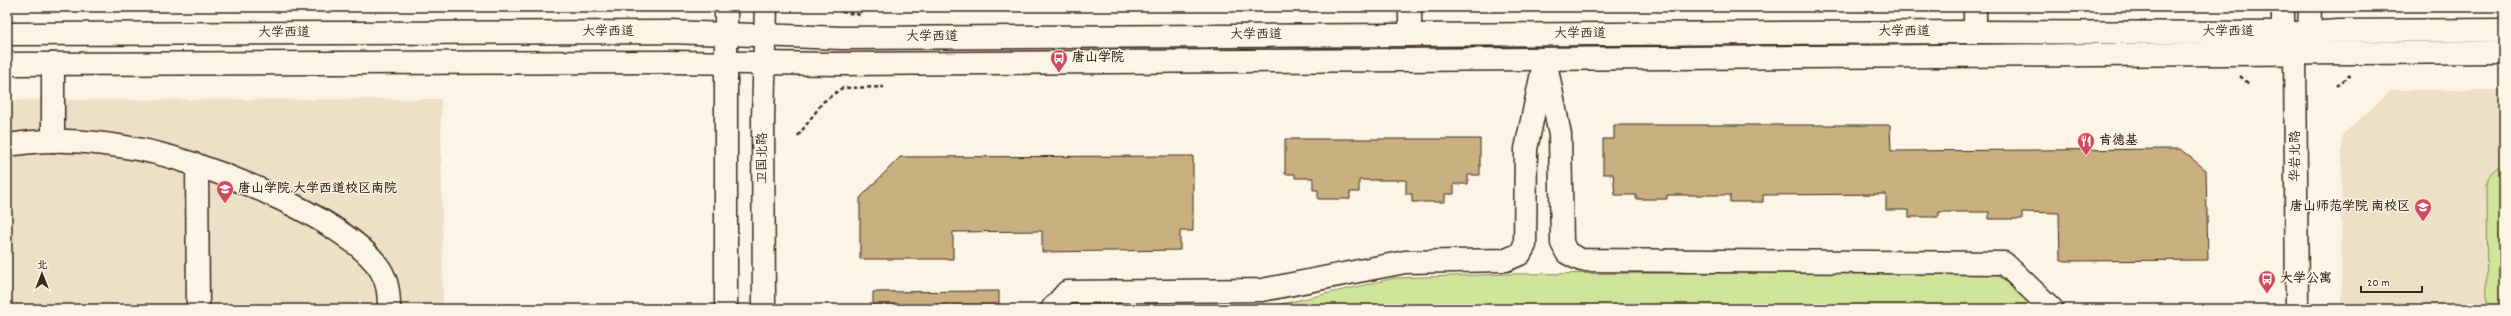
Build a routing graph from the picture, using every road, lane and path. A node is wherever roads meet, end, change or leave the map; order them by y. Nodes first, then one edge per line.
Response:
1 (726, 7) edge
2 (766, 7) edge
3 (837, 7) edge
4 (1410, 7) edge
5 (1975, 7) edge
6 (2283, 7) edge
7 (2310, 7) edge
8 (842, 12) dead end
9 (2504, 30) edge
10 (1975, 32) junction
11 (2283, 32) junction
12 (2309, 33) junction
13 (7, 34) edge
14 (726, 34) junction
15 (1410, 35) junction
16 (766, 36) junction
17 (2295, 52) junction
18 (2504, 52) edge
19 (1545, 59) junction
20 (7, 64) edge
21 (53, 64) junction
22 (725, 64) junction
23 (765, 65) junction
24 (842, 88) dead end
25 (798, 136) dead end
26 (53, 140) junction
27 (7, 145) edge
28 (197, 165) junction
29 (198, 309) edge
30 (389, 309) edge
31 (726, 309) edge
32 (764, 309) edge
33 (1052, 309) edge
34 (2052, 309) edge
35 (2297, 309) edge

1 - 14 main road
2 - 16 main road, 卫国北路
3 - 8 path
4 - 15 main road
5 - 10 main road
6 - 11 main road
7 - 12 main road
9 - 12 main road, 大学西道
10 - 11 main road, 大学西道
10 - 15 main road, 大学西道
11 - 12 main road, 大学西道
11 - 17 main road
12 - 17 main road
13 - 14 main road, 大学西道
14 - 16 main road, 大学西道
14 - 22 main road
15 - 16 main road, 大学西道
16 - 23 main road, 卫国北路
17 - 18 main road, 大学西道
17 - 19 main road, 大学西道
17 - 35 main road, 华岩北路
19 - 23 main road, 大学西道
19 - 33 main road
19 - 34 main road
20 - 21 main road, 大学西道
21 - 22 main road, 大学西道
21 - 26 main road
22 - 23 main road, 大学西道
22 - 31 main road
23 - 32 main road, 卫国北路
24 - 25 path
26 - 27 main road
26 - 28 main road
28 - 29 main road
28 - 30 main road

